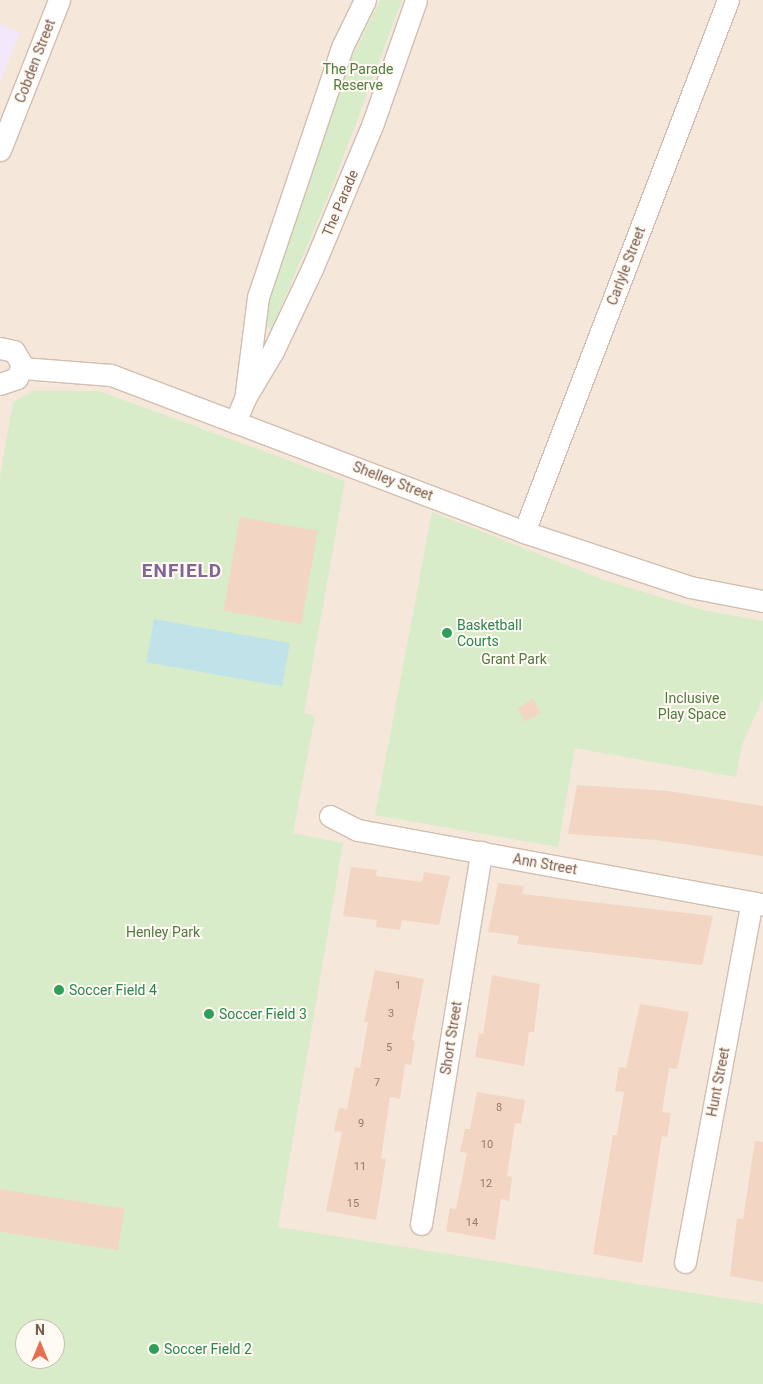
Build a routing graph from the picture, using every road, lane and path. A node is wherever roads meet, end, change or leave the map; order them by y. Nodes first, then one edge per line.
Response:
1 (59, 0) edge
2 (365, 0) edge
3 (416, 0) edge
4 (728, 0) edge
5 (0, 150) edge
6 (0, 348) edge
7 (22, 368) junction
8 (0, 384) edge
9 (245, 398) junction
10 (235, 422) junction
11 (524, 532) junction
12 (763, 602) edge
13 (330, 816) dead end
14 (481, 852) junction
15 (757, 903) edge
16 (421, 1224) dead end
17 (685, 1262) dead end

1 - 5 street, Cobden Street
2 - 9 street, The Parade
3 - 9 street, The Parade
4 - 11 street, Carlyle Street
6 - 7 street
7 - 8 street
7 - 10 street, Shelley Street
9 - 10 street, The Parade
10 - 11 street, Shelley Street
11 - 12 street, Shelley Street
13 - 14 street, Ann Street
14 - 15 street, Ann Street
14 - 16 street, Short Street
15 - 17 street, Hunt Street

